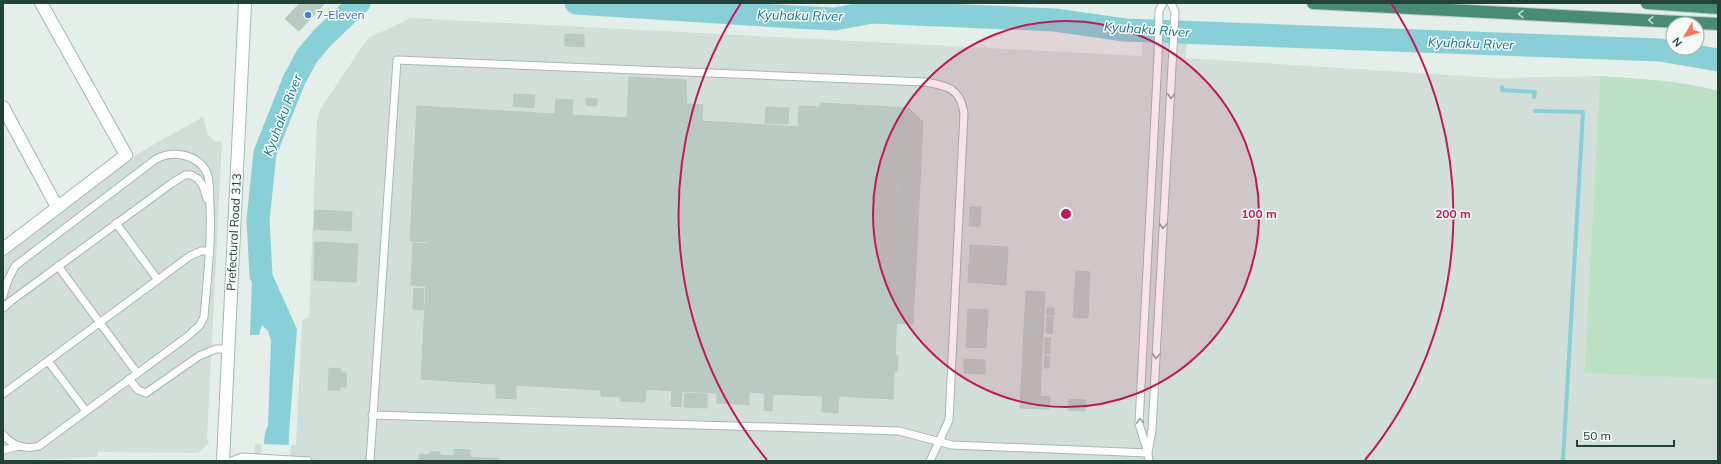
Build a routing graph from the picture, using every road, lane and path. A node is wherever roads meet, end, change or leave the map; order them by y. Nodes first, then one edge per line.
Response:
1 (41, 3) edge
2 (245, 3) edge
3 (1163, 3) edge
4 (1171, 3) edge
5 (1313, 3) edge
6 (1647, 3) edge
7 (1718, 8) edge
8 (1718, 24) edge
9 (3, 107) edge
10 (210, 206) junction
11 (57, 207) junction
12 (116, 224) junction
13 (3, 249) edge
14 (208, 251) junction
15 (58, 266) junction
16 (158, 280) junction
17 (3, 296) edge
18 (3, 308) edge
19 (100, 323) junction
20 (229, 349) junction
21 (48, 361) junction
22 (137, 373) junction
23 (129, 379) junction
24 (3, 394) edge
25 (86, 411) junction
26 (372, 415) junction
27 (3, 435) edge
28 (938, 441) junction
29 (19, 446) junction
30 (3, 450) edge
31 (1148, 453) junction
32 (223, 461) edge
33 (232, 461) edge
34 (308, 461) edge
35 (370, 461) edge
36 (930, 461) edge
37 (1148, 461) edge

1 - 11 main road
2 - 20 main road, Prefectural Road 313
31 -> 3 lane
4 -> 31 lane
8 -> 5 highway
6 - 7 highway
9 - 11 main road
10 - 12 lane
10 - 14 lane
10 - 17 lane
11 - 13 main road
12 - 15 lane
12 - 16 lane
14 - 16 lane
14 - 22 lane
15 - 18 lane
15 - 19 lane
16 - 19 lane
19 - 21 lane
19 - 22 lane
20 - 23 lane
20 - 32 main road, Prefectural Road 313
21 - 24 lane
21 - 25 lane
22 - 23 lane
23 - 25 lane
25 - 29 lane
26 - 28 lane
26 - 28 lane
26 - 35 lane
27 - 29 lane
28 - 31 lane
28 - 36 lane
29 - 30 lane
31 - 37 lane
33 - 34 lane

